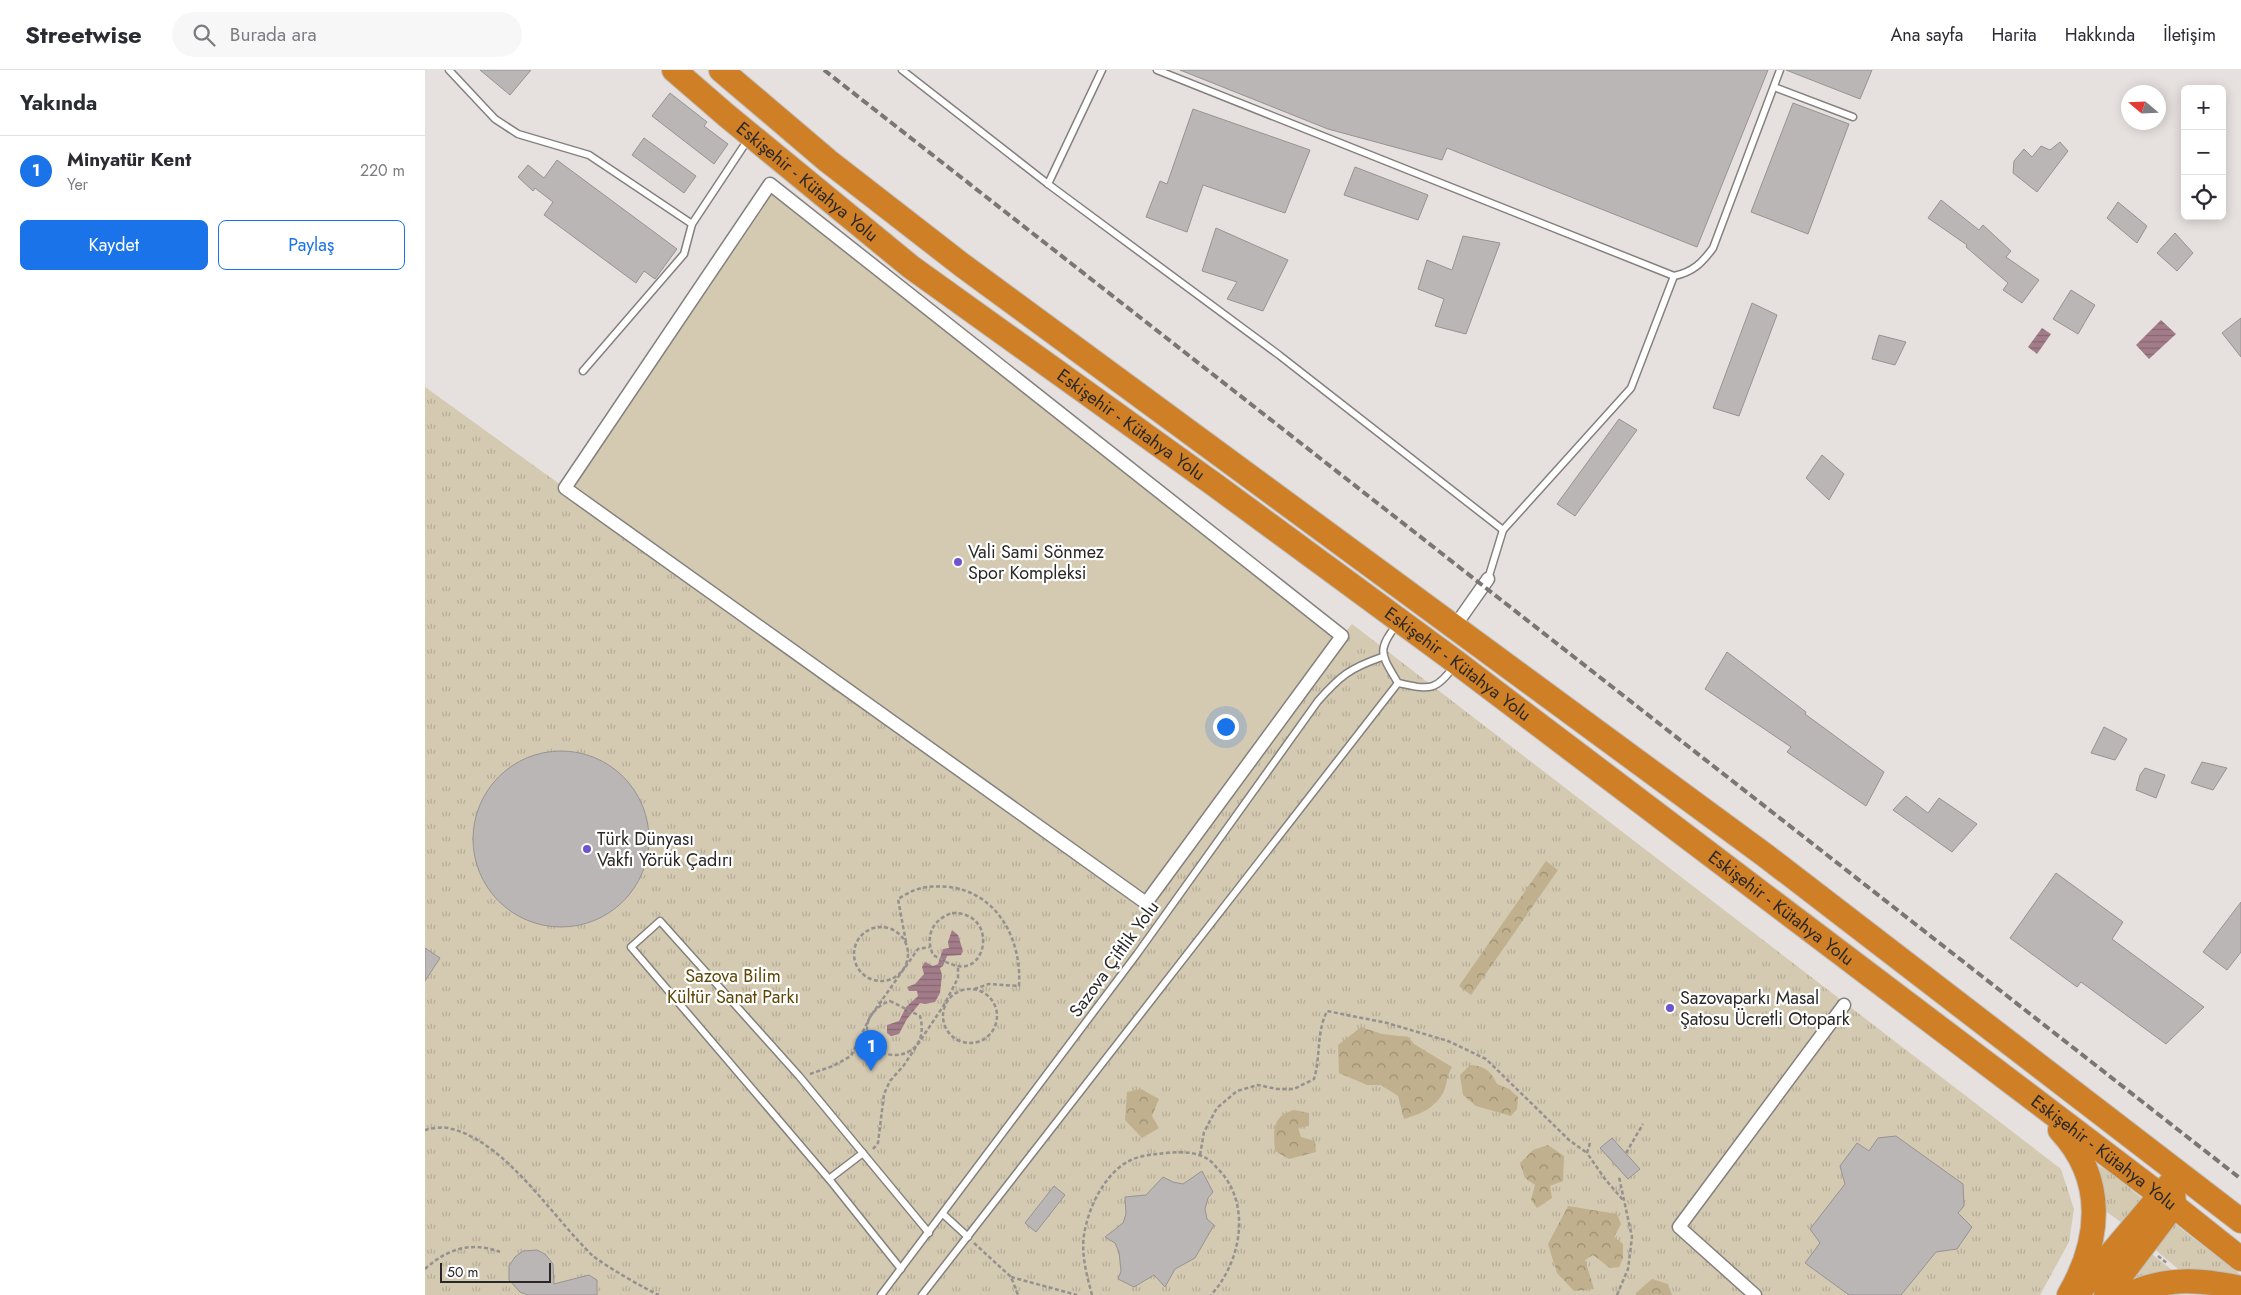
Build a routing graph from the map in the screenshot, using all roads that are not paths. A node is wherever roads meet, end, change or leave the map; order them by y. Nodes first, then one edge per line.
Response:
1 (449, 70) edge
2 (674, 70) edge
3 (721, 70) edge
4 (902, 70) edge
5 (1102, 70) edge
6 (1157, 70) edge
7 (1780, 70) edge
8 (1773, 87) junction
9 (1853, 117) dead end
10 (751, 136) junction
11 (1048, 184) junction
12 (692, 224) junction
13 (1674, 276) junction
14 (583, 371) dead end
15 (565, 488) joint
16 (1503, 530) junction
17 (1488, 579) joint
18 (1399, 621) junction
19 (1455, 626) junction
20 (1383, 657) junction
21 (1456, 662) junction
22 (1398, 683) junction
23 (1844, 1005) dead end
24 (2024, 1092) junction
25 (2151, 1151) junction
26 (863, 1153) junction
27 (829, 1178) junction
28 (2201, 1189) junction
29 (2169, 1193) junction
30 (943, 1214) junction
31 (2241, 1221) edge
32 (929, 1233) junction
33 (968, 1237) junction
34 (2241, 1259) edge
35 (901, 1269) junction
36 (2241, 1288) edge
37 (881, 1295) edge
38 (922, 1295) edge
39 (1755, 1295) edge
40 (2069, 1295) edge
41 (2075, 1295) edge
42 (2105, 1295) edge
43 (2127, 1295) edge

1 - 12 lane
2 - 10 highway, Eskişehir - Kütahya Yolu
3 - 19 highway, Eskişehir - Kütahya Yolu
4 - 11 lane
5 - 11 lane
6 - 13 lane
7 - 8 lane
8 - 9 lane
8 - 13 lane
10 - 12 lane
10 - 18 highway, Eskişehir - Kütahya Yolu
11 - 16 lane
12 - 14 lane
13 - 16 lane
15 - 15 street
16 - 17 lane
17 - 19 street
18 - 20 lane
18 - 21 highway, Eskişehir - Kütahya Yolu
19 - 25 highway, Eskişehir - Kütahya Yolu
20 - 22 lane
20 - 30 lane, Sazova Çiftlik Yolu
21 - 22 lane
21 - 24 highway, Eskişehir - Kütahya Yolu
22 - 33 lane
23 - 39 street
24 - 29 highway, Eskişehir - Kütahya Yolu
24 - 40 highway
25 - 28 highway, Eskişehir - Kütahya Yolu
25 - 29 highway
26 - 27 lane
26 - 27 lane
26 - 32 lane
27 - 35 lane
28 - 29 highway
28 - 31 highway, Eskişehir - Kütahya Yolu
29 - 34 highway, Eskişehir - Kütahya Yolu
29 - 41 highway
29 - 42 highway
30 - 32 lane, Sazova Çiftlik Yolu
30 - 33 lane
32 - 35 lane, Sazova Çiftlik Yolu
33 - 38 lane
35 - 37 lane, Sazova Çiftlik Yolu
36 - 43 highway

